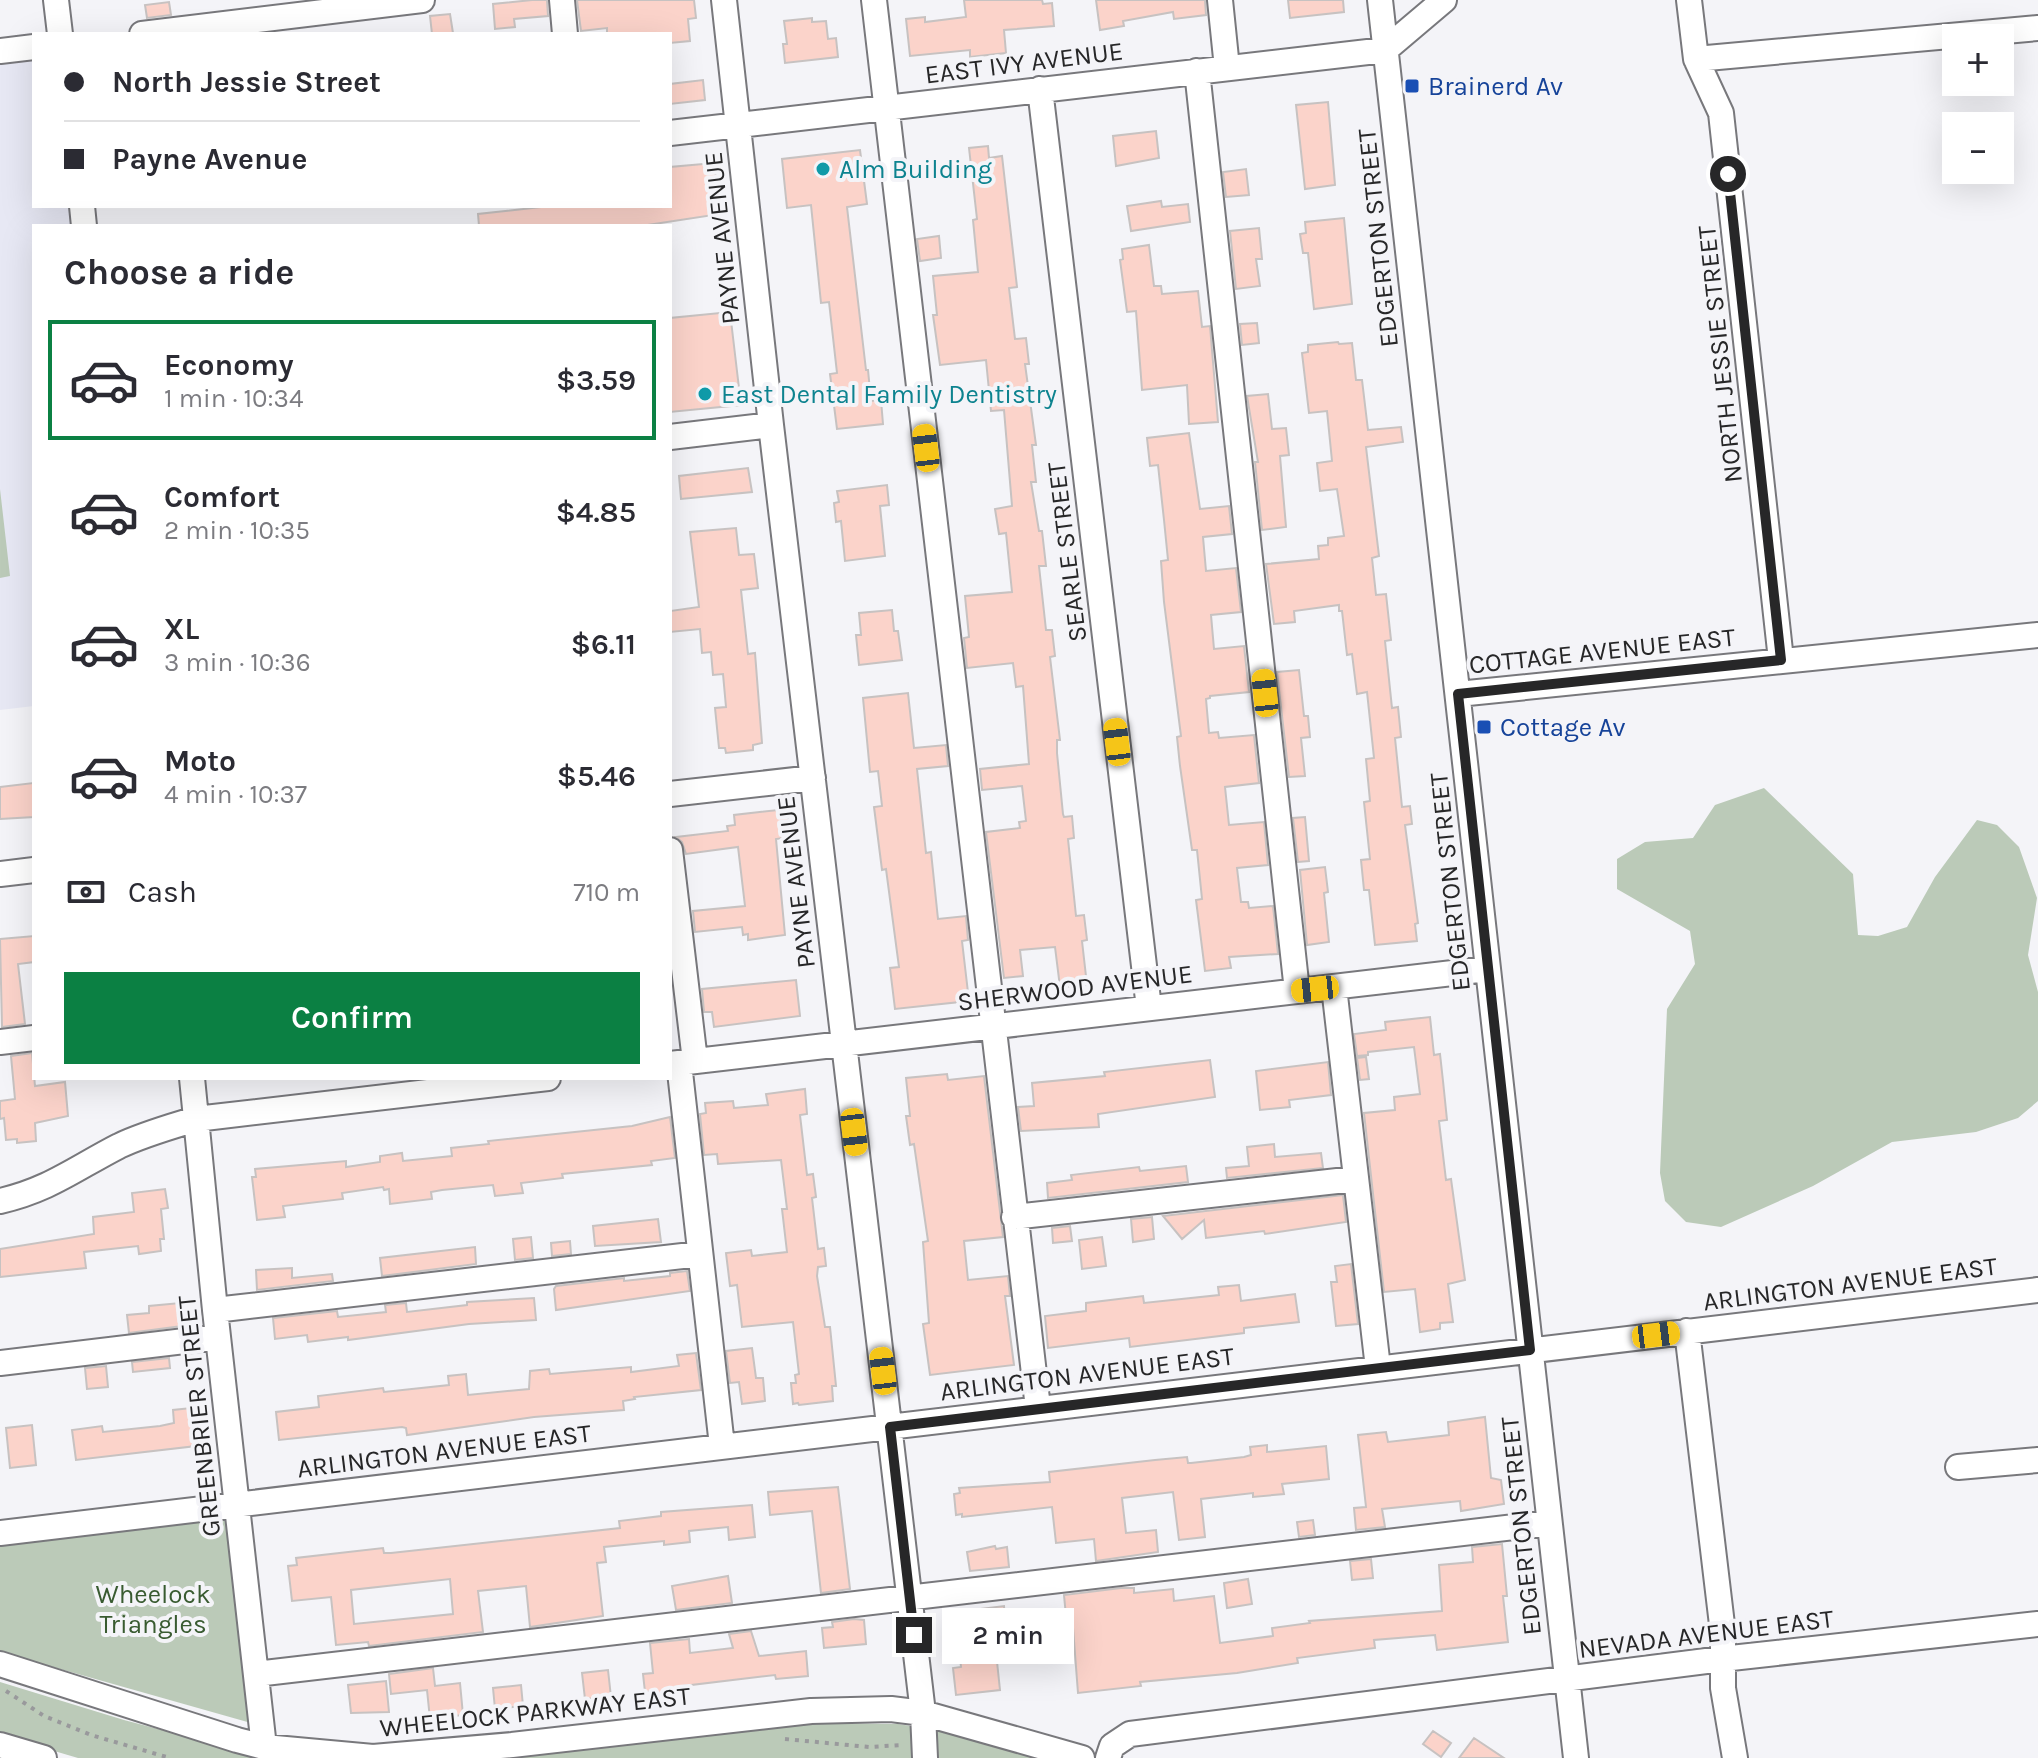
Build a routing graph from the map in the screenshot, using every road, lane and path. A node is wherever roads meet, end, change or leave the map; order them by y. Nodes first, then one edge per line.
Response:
1 (56, 0) edge
2 (422, 0) edge
3 (562, 0) edge
4 (724, 0) edge
5 (874, 0) edge
6 (1220, 0) edge
7 (1380, 0) edge
8 (1444, 0) edge
9 (1689, 0) edge
10 (2038, 28) edge
11 (60, 32) edge
12 (158, 32) edge
13 (565, 32) edge
14 (32, 47) edge
15 (1385, 50) junction
16 (0, 51) edge
17 (1696, 59) junction
18 (1227, 68) junction
19 (1197, 71) junction
20 (1040, 89) junction
21 (887, 107) junction
22 (738, 125) junction
23 (672, 133) edge
24 (771, 425) junction
25 (672, 437) edge
26 (2038, 635) edge
27 (1781, 660) junction
28 (1458, 694) junction
29 (813, 778) junction
30 (672, 794) edge
31 (32, 870) edge
32 (0, 874) edge
33 (672, 884) edge
34 (675, 936) edge
35 (1487, 969) junction
36 (1334, 987) junction
37 (1297, 991) junction
38 (1149, 1008) junction
39 (992, 1026) junction
40 (32, 1038) edge
41 (0, 1042) edge
42 (843, 1044) junction
43 (681, 1063) edge
44 (192, 1080) edge
45 (531, 1080) edge
46 (196, 1119) junction
47 (1355, 1179) junction
48 (0, 1201) edge
49 (1014, 1217) junction
50 (700, 1254) junction
51 (2038, 1290) edge
52 (215, 1310) junction
53 (1687, 1331) junction
54 (218, 1337) junction
55 (1530, 1350) junction
56 (0, 1363) edge
57 (1378, 1368) junction
58 (1038, 1408) junction
59 (890, 1427) junction
60 (722, 1446) junction
61 (2038, 1460) edge
62 (1958, 1467) dead end
63 (236, 1504) junction
64 (1549, 1523) junction
65 (0, 1533) edge
66 (909, 1597) junction
67 (2038, 1624) edge
68 (1722, 1659) junction
69 (0, 1664) edge
70 (256, 1674) junction
71 (1567, 1679) junction
72 (0, 1688) edge
73 (923, 1713) junction
74 (773, 1738) dead end
75 (0, 1745) edge
76 (264, 1747) junction
77 (924, 1751) edge
78 (44, 1758) edge
79 (170, 1758) edge
80 (1082, 1758) edge
81 (1108, 1758) edge
82 (1576, 1758) edge
83 (1735, 1758) edge

1 - 11 street
2 - 12 street
3 - 13 street
4 - 22 street, PAYNE AVENUE
5 - 21 street
6 - 18 street
7 - 15 street, EDGERTON STREET
8 - 15 street
9 - 17 street, NORTH JESSIE STREET
10 - 17 street
14 - 16 street
15 - 18 street, EAST IVY AVENUE
15 - 28 street, EDGERTON STREET
17 - 27 street, NORTH JESSIE STREET
18 - 19 street, EAST IVY AVENUE
19 - 20 street, EAST IVY AVENUE
19 - 37 street
20 - 21 street, EAST IVY AVENUE
20 - 38 street, SEARLE STREET
21 - 22 street, EAST IVY AVENUE
21 - 39 street
22 - 23 street, EAST IVY AVENUE
22 - 24 street, PAYNE AVENUE
24 - 25 street
24 - 29 street, PAYNE AVENUE
26 - 27 street, COTTAGE AVENUE EAST
27 - 28 street, COTTAGE AVENUE EAST
28 - 35 street, EDGERTON STREET
29 - 30 street
29 - 42 street, PAYNE AVENUE
31 - 32 street
33 - 34 street
34 - 43 street
35 - 36 street, SHERWOOD AVENUE
35 - 55 street, EDGERTON STREET
36 - 37 street, SHERWOOD AVENUE
36 - 47 street
37 - 38 street, SHERWOOD AVENUE
38 - 39 street, SHERWOOD AVENUE
39 - 42 street, SHERWOOD AVENUE
39 - 49 street
40 - 41 street
42 - 43 street, SHERWOOD AVENUE
42 - 59 street, PAYNE AVENUE
43 - 50 street
44 - 46 street, GREENBRIER STREET
45 - 46 street
46 - 48 street
46 - 52 street, GREENBRIER STREET
47 - 49 street
47 - 57 street
49 - 58 street
50 - 52 street
50 - 60 street
51 - 53 street, ARLINGTON AVENUE EAST
52 - 54 street, GREENBRIER STREET
53 - 55 street, ARLINGTON AVENUE EAST
53 - 68 street
54 - 56 street
54 - 63 street, GREENBRIER STREET
55 - 57 street, ARLINGTON AVENUE EAST
55 - 64 street, EDGERTON STREET
57 - 58 street, ARLINGTON AVENUE EAST
58 - 59 street, ARLINGTON AVENUE EAST
59 - 60 street, ARLINGTON AVENUE EAST
59 - 66 street, PAYNE AVENUE
60 - 63 street, ARLINGTON AVENUE EAST
61 - 62 street
63 - 65 street, ARLINGTON AVENUE EAST
63 - 70 street, GREENBRIER STREET
64 - 66 street
64 - 71 street, EDGERTON STREET
66 - 70 street
66 - 73 street, PAYNE AVENUE
67 - 68 street, NEVADA AVENUE EAST
68 - 71 street, NEVADA AVENUE EAST
68 - 83 street
69 - 76 street, WHEELOCK PARKWAY EAST
70 - 76 street, GREENBRIER STREET
71 - 81 street, NEVADA AVENUE EAST
71 - 82 street, EDGERTON STREET
72 - 79 path
73 - 76 street, WHEELOCK PARKWAY EAST
73 - 77 street, PAYNE AVENUE
73 - 80 street, WHEELOCK PARKWAY EAST
74 - 77 path
75 - 78 street

